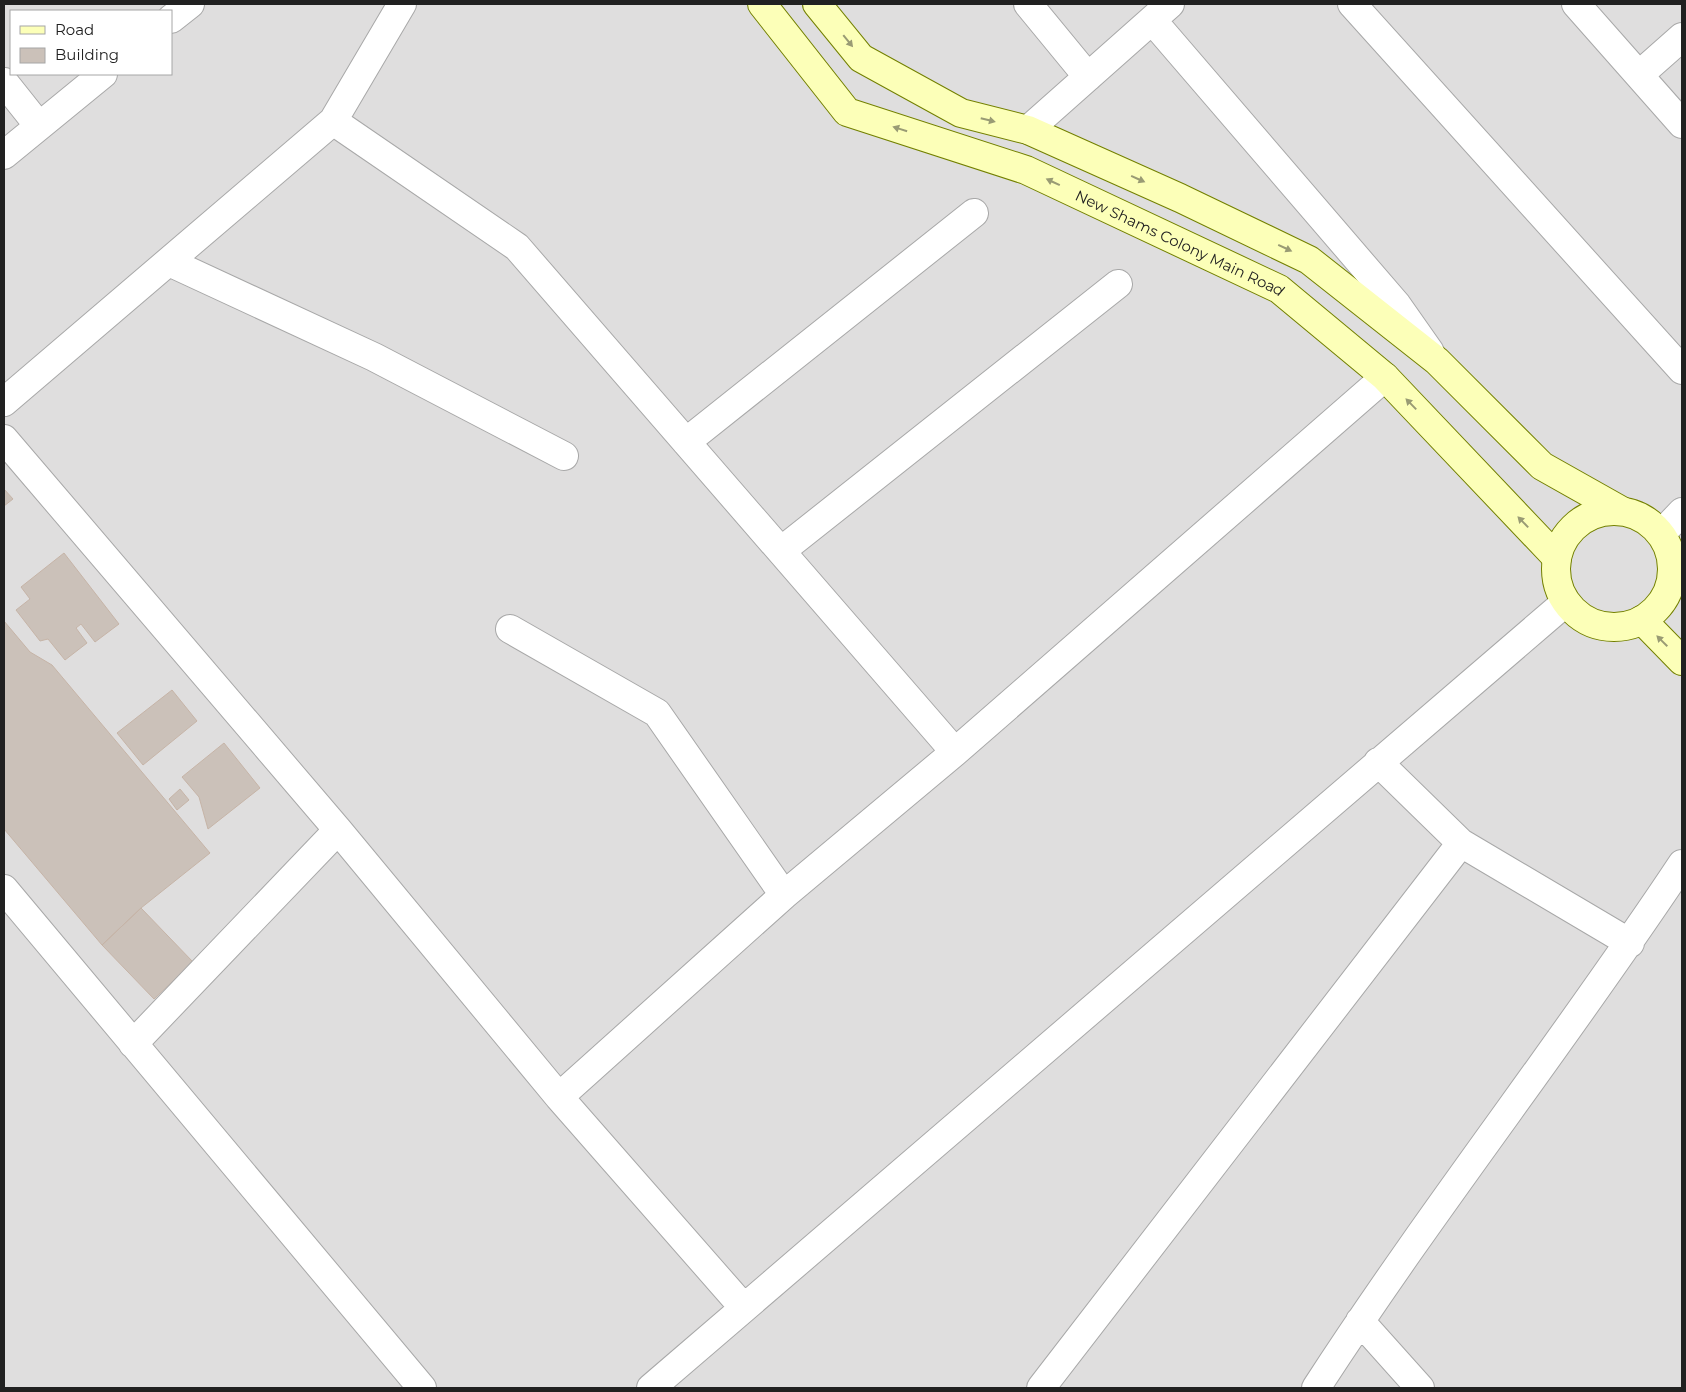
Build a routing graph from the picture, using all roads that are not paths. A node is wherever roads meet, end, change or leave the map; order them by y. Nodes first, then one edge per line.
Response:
1 (190, 4) edge
2 (402, 4) edge
3 (762, 4) edge
4 (817, 4) edge
5 (1028, 4) edge
6 (1352, 4) edge
7 (1576, 4) edge
8 (1161, 12) edge
9 (172, 18) edge
10 (1682, 37) edge
11 (102, 75) edge
12 (1639, 75) junction
13 (1088, 77) junction
14 (4, 82) edge
15 (333, 120) junction
16 (1682, 124) edge
17 (39, 126) junction
18 (1028, 130) junction
19 (4, 155) edge
20 (974, 213) dead end
21 (169, 262) junction
22 (1118, 284) dead end
23 (1437, 361) junction
24 (1682, 370) edge
25 (1385, 377) junction
26 (4, 402) edge
27 (4, 439) edge
28 (686, 442) junction
29 (564, 456) dead end
30 (1622, 511) junction
31 (1682, 512) edge
32 (1661, 534) junction
33 (781, 551) junction
34 (1557, 558) junction
35 (1677, 589) edge
36 (1566, 602) junction
37 (1642, 620) junction
38 (510, 629) dead end
39 (1682, 661) edge
40 (955, 752) junction
41 (1378, 762) junction
42 (338, 830) junction
43 (1461, 843) junction
44 (1682, 864) edge
45 (4, 889) edge
46 (784, 895) junction
47 (1630, 943) junction
48 (133, 1044) junction
49 (559, 1097) junction
50 (744, 1308) junction
51 (1360, 1321) junction
52 (422, 1388) edge
53 (651, 1388) edge
54 (1041, 1388) edge
55 (1316, 1388) edge
56 (1420, 1388) edge

1 - 9 street
2 - 15 street
25 -> 3 main road, New Shams Colony Main Road
4 -> 18 main road
5 - 13 street
6 - 24 street
7 - 12 street
8 - 13 street
8 - 23 street
10 - 12 street
11 - 17 street
12 - 16 street
13 - 18 street
14 - 17 street
15 - 21 street
15 - 28 street
17 - 19 street
18 -> 23 main road
20 - 28 street
21 - 26 street
21 - 29 street
22 - 33 street
23 - 30 main road
34 -> 25 main road, New Shams Colony Main Road
25 - 40 street
27 - 42 street
28 - 33 street
30 - 32 main road
30 - 34 main road
31 - 32 street
32 - 35 main road
33 - 40 street
34 - 36 main road
35 - 37 main road
36 - 37 main road
36 - 41 street
39 -> 37 main road
38 - 46 street
40 - 46 street
41 - 43 street
41 - 50 street
42 - 48 street
42 - 49 street
43 - 47 street
43 - 54 street
44 - 47 street
45 - 48 street
46 - 49 street
47 - 51 street
48 - 52 street
49 - 50 street
50 - 53 street
51 - 55 street
51 - 56 street

